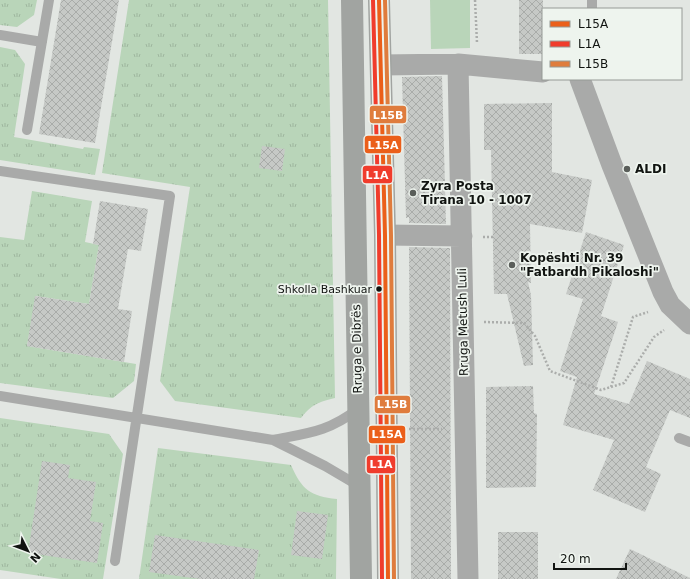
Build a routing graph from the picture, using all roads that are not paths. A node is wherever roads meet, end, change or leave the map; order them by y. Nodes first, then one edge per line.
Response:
1 (49, 0) edge
2 (352, 0) edge
3 (379, 0) edge
4 (0, 35) edge
5 (42, 42) junction
6 (458, 64) junction
7 (381, 65) junction
8 (542, 72) edge
9 (580, 80) edge
10 (27, 130) dead end
11 (0, 171) edge
12 (385, 235) junction
13 (462, 236) junction
14 (686, 321) edge
15 (0, 396) edge
16 (358, 409) junction
17 (137, 418) junction
18 (679, 438) dead end
19 (273, 440) junction
20 (690, 442) edge
21 (359, 486) junction
22 (116, 561) dead end
23 (361, 579) edge
24 (388, 579) edge
25 (468, 579) edge

1 - 5 lane
2 - 16 main road, Rruga e Dibrës
3 - 7 main road
4 - 5 lane
5 - 10 lane
6 - 7 street
6 - 8 street
6 - 13 street, Rruga Metush Luli
7 - 12 main road
9 - 14 street
11 - 17 lane
12 - 13 street
12 - 24 main road
13 - 25 street, Rruga Metush Luli
15 - 17 lane
16 - 19 lane
16 - 21 main road, Rruga e Dibrës
17 - 19 lane
17 - 22 lane
18 - 20 lane
19 - 21 lane
21 - 23 main road, Rruga e Dibrës

